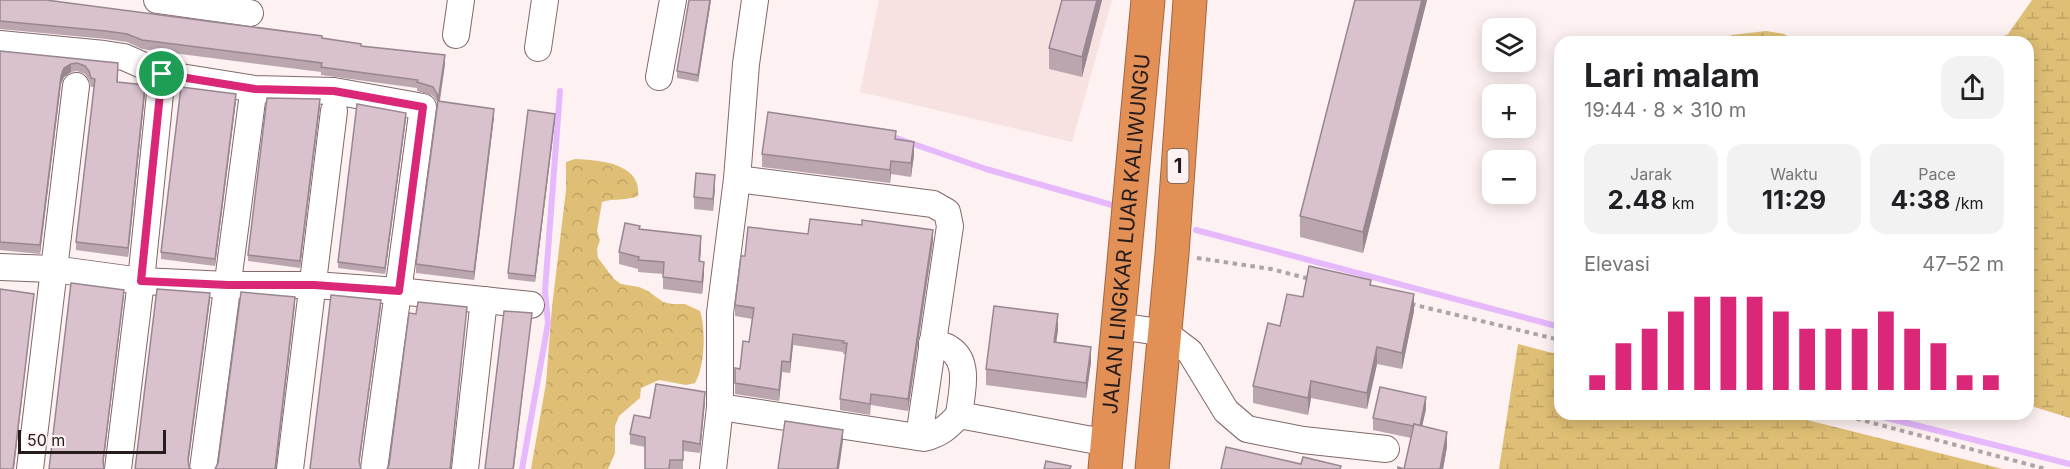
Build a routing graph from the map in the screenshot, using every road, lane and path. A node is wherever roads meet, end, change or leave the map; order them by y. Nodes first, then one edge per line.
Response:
1 (157, 0) edge
2 (461, 0) edge
3 (545, 0) edge
4 (673, 0) edge
5 (755, 0) edge
6 (1148, 0) edge
7 (1190, 0) edge
8 (207, 3) edge
9 (250, 13) dead end
10 (456, 35) dead end
11 (0, 44) edge
12 (538, 48) dead end
13 (162, 74) junction
14 (659, 77) dead end
15 (76, 86) dead end
16 (252, 101) dead end
17 (334, 111) dead end
18 (737, 179) junction
19 (1172, 254) junction
20 (0, 267) edge
21 (53, 269) junction
22 (1317, 280) edge
23 (141, 281) junction
24 (228, 285) junction
25 (314, 285) junction
26 (399, 291) junction
27 (484, 300) junction
28 (1410, 303) edge
29 (531, 305) dead end
30 (1119, 326) junction
31 (1165, 333) junction
32 (1554, 339) edge
33 (932, 344) junction
34 (720, 407) junction
35 (959, 415) junction
36 (1862, 420) edge
37 (922, 437) junction
38 (1386, 449) dead end
39 (1107, 456) edge
40 (30, 469) edge
41 (118, 469) edge
42 (204, 469) edge
43 (290, 469) edge
44 (374, 469) edge
45 (465, 469) edge
46 (713, 469) edge
47 (1152, 469) edge
48 (2046, 469) edge

1 - 8 street
2 - 10 street
3 - 12 street
4 - 14 street
5 - 18 street
6 - 30 highway, JALAN LINGKAR LUAR KALIWUNGU
7 - 19 highway, JALAN LINGKAR LUAR KALIWUNGU / 1
8 - 9 street
11 - 13 street
13 - 23 street
13 - 26 street
15 - 21 street
16 - 24 street
17 - 25 street
18 - 33 street
18 - 34 street
19 - 22 path
19 - 31 highway, JALAN LINGKAR LUAR KALIWUNGU / 1
20 - 21 street
21 - 23 street
21 - 40 street
23 - 24 street
23 - 41 street
24 - 25 street
24 - 42 street
25 - 26 street
25 - 43 street
26 - 27 street
26 - 44 street
27 - 29 street
27 - 45 street
28 - 32 path
30 - 31 street
30 - 39 highway, JALAN LINGKAR LUAR KALIWUNGU
31 - 38 street
31 - 47 highway, JALAN LINGKAR LUAR KALIWUNGU / 1
33 - 35 street
33 - 37 street
34 - 37 street
34 - 46 street
35 - 37 street
35 - 39 street
36 - 48 path

